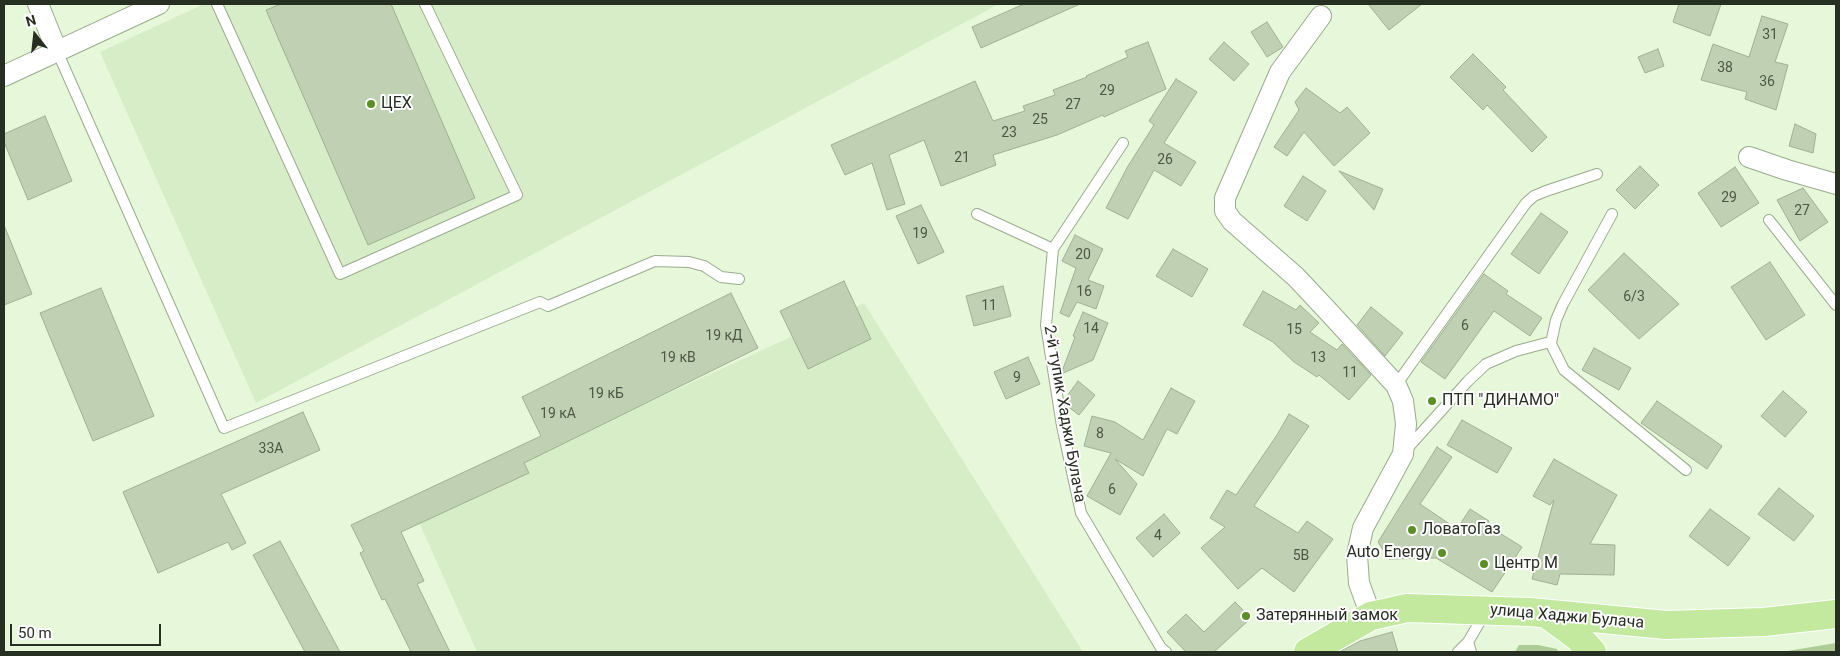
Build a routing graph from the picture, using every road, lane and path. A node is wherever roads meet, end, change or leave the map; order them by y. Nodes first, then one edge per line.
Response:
1 (38, 4) edge
2 (159, 4) edge
3 (217, 4) edge
4 (425, 4) edge
5 (1321, 16) dead end
6 (57, 51) junction
7 (4, 75) edge
8 (1123, 143) dead end
9 (1750, 157) dead end
10 (1597, 174) dead end
11 (1836, 184) edge
12 (977, 214) dead end
13 (1612, 214) dead end
14 (1769, 220) dead end
15 (1053, 249) junction
16 (739, 279) dead end
17 (1836, 305) edge
18 (1551, 343) junction
19 (1396, 385) junction
20 (1403, 454) junction
21 (1686, 470) dead end
22 (1487, 610) junction
23 (1836, 614) edge
24 (1548, 615) junction
25 (1370, 616) junction
26 (1468, 642) junction
27 (1166, 652) edge
28 (1308, 652) edge
29 (1458, 652) edge
30 (1471, 652) edge
31 (1592, 652) edge

1 - 6 street
2 - 6 street
3 - 4 lane
5 - 19 street
6 - 7 street
6 - 16 lane
8 - 15 lane, 2-й тупик Хаджи Булача
9 - 11 street
10 - 19 lane
12 - 15 lane
13 - 18 lane
14 - 17 lane
15 - 27 lane, 2-й тупик Хаджи Булача
18 - 20 lane
18 - 21 lane
19 - 20 street
20 - 25 street
22 - 24 main road, улица Хаджи Булача
22 - 25 main road, улица Хаджи Булача
22 - 26 lane
23 - 24 main road, улица Хаджи Булача
24 - 31 main road
25 - 28 main road, улица Хаджи Булача
26 - 29 lane
26 - 30 lane

